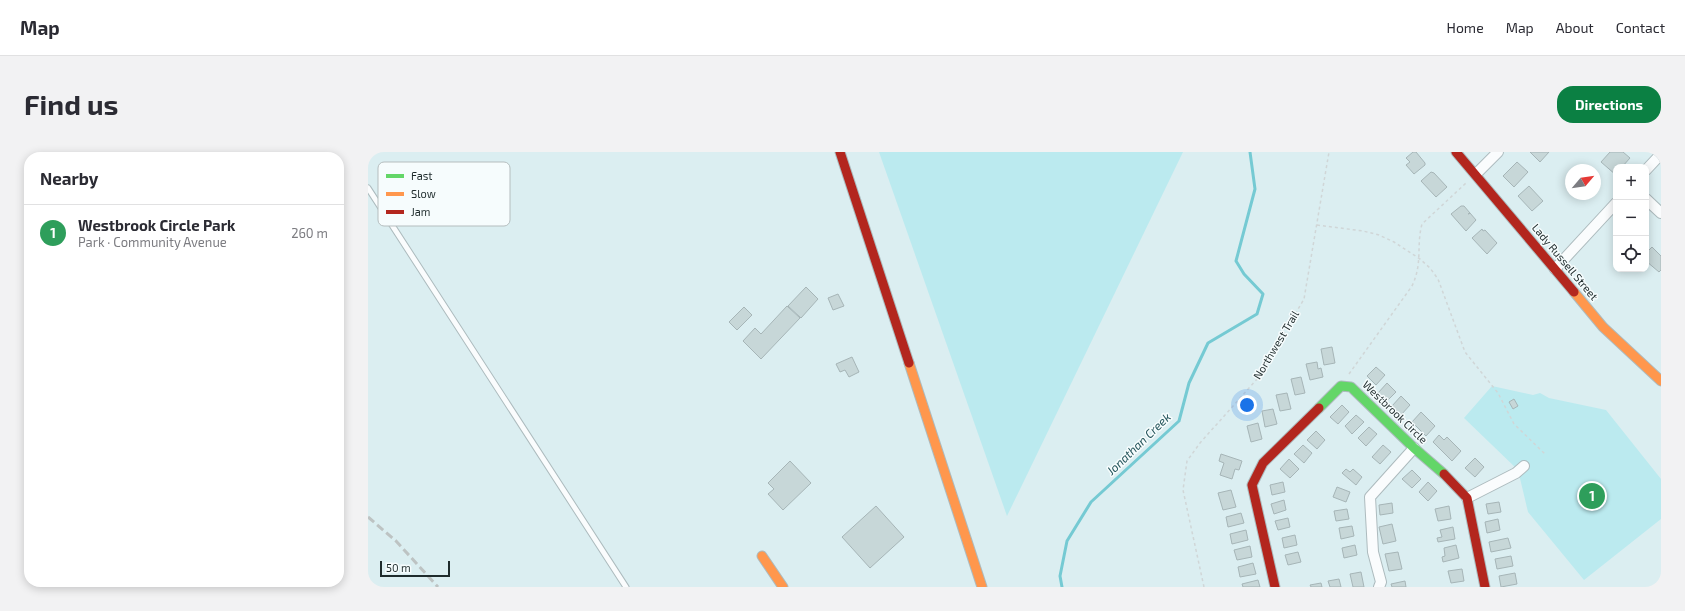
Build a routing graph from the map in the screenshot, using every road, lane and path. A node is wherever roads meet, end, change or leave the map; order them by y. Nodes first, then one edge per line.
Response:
1 (840, 152) edge
2 (1329, 152) edge
3 (1456, 152) edge
4 (1498, 152) edge
5 (1661, 154) edge
6 (1649, 167) edge
7 (1476, 174) junction
8 (368, 188) edge
9 (1647, 200) edge
10 (378, 203) edge
11 (1613, 206) edge
12 (1661, 213) edge
13 (1317, 225) junction
14 (393, 226) edge
15 (1420, 259) junction
16 (1555, 270) junction
17 (1661, 381) edge
18 (1341, 386) junction
19 (1414, 448) junction
20 (1546, 454) dead end
21 (1524, 466) dead end
22 (1466, 498) junction
23 (762, 556) dead end
24 (980, 585) edge
25 (626, 587) edge
26 (783, 587) edge
27 (1204, 587) edge
28 (1275, 587) edge
29 (1379, 587) edge
30 (1484, 587) edge

1 - 24 street
2 - 13 path, Northwest Trail
3 - 7 street, Lady Russell Street
4 - 7 street
5 - 6 street
7 - 15 path
7 - 16 street, Lady Russell Street
8 - 10 lane
9 - 12 street
11 - 16 street
13 - 15 path
13 - 27 path, Northwest Trail
14 - 25 lane
15 - 18 path
15 - 20 path
16 - 17 street, Lady Russell Street
18 - 19 street, Westbrook Circle
18 - 28 street
19 - 22 street, Westbrook Circle
19 - 29 street
21 - 22 street
22 - 30 street, Westbrook Circle
23 - 26 street

